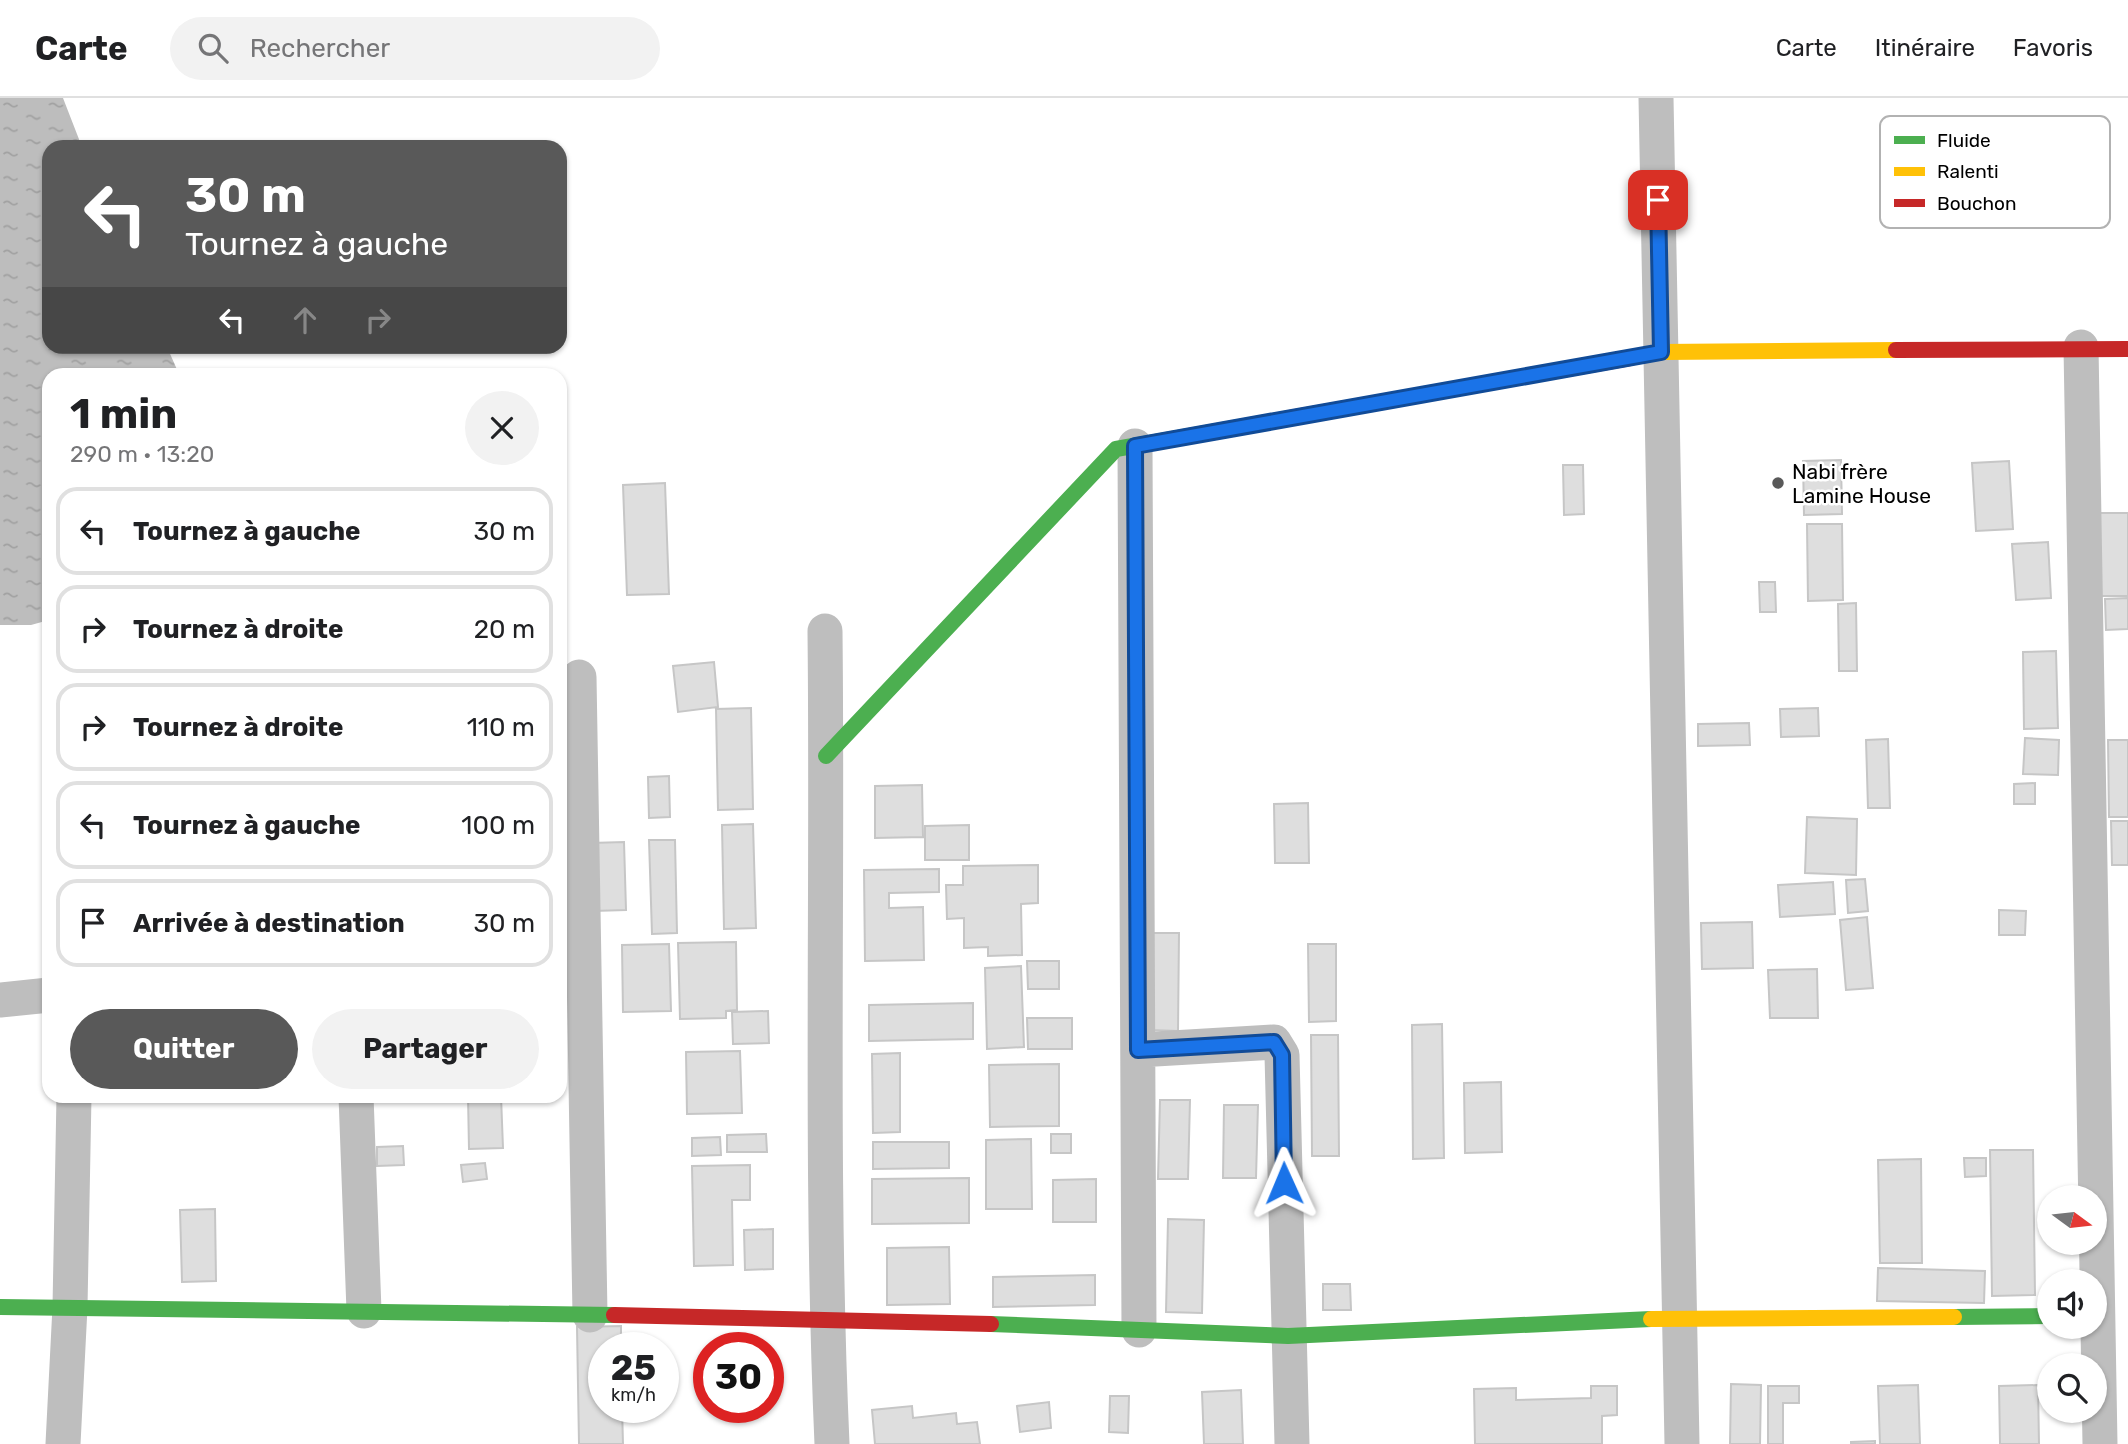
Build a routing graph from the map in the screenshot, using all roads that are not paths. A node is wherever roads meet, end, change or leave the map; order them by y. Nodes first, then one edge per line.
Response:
1 (1656, 98) edge
2 (2081, 347) junction
3 (2128, 349) edge
4 (1661, 352) junction
5 (1135, 446) junction
6 (825, 631) dead end
7 (579, 677) dead end
8 (827, 756) junction
9 (42, 996) edge
10 (0, 1000) edge
11 (1138, 1050) junction
12 (74, 1103) edge
13 (356, 1103) edge
14 (2106, 1269) edge
15 (0, 1307) edge
16 (70, 1307) junction
17 (364, 1311) junction
18 (590, 1315) junction
19 (2037, 1316) edge
20 (826, 1318) junction
21 (1680, 1318) junction
22 (1139, 1330) junction
23 (1287, 1336) junction
24 (2106, 1339) edge
25 (63, 1444) edge
26 (832, 1444) edge
27 (1292, 1444) edge
28 (1682, 1444) edge
29 (2100, 1444) edge

1 - 4 street
2 - 3 street
2 - 4 street
2 - 14 street
4 - 5 street
4 - 21 street
5 - 8 street
5 - 11 street
6 - 8 street
7 - 18 street
8 - 20 street
9 - 10 street
11 - 22 street
11 - 23 street
12 - 16 street
13 - 17 street
15 - 16 street
16 - 17 street
16 - 25 street
17 - 18 street
18 - 20 street
19 - 21 street
20 - 22 street
20 - 26 street
21 - 23 street
21 - 28 street
22 - 23 street
23 - 27 street
24 - 29 street

